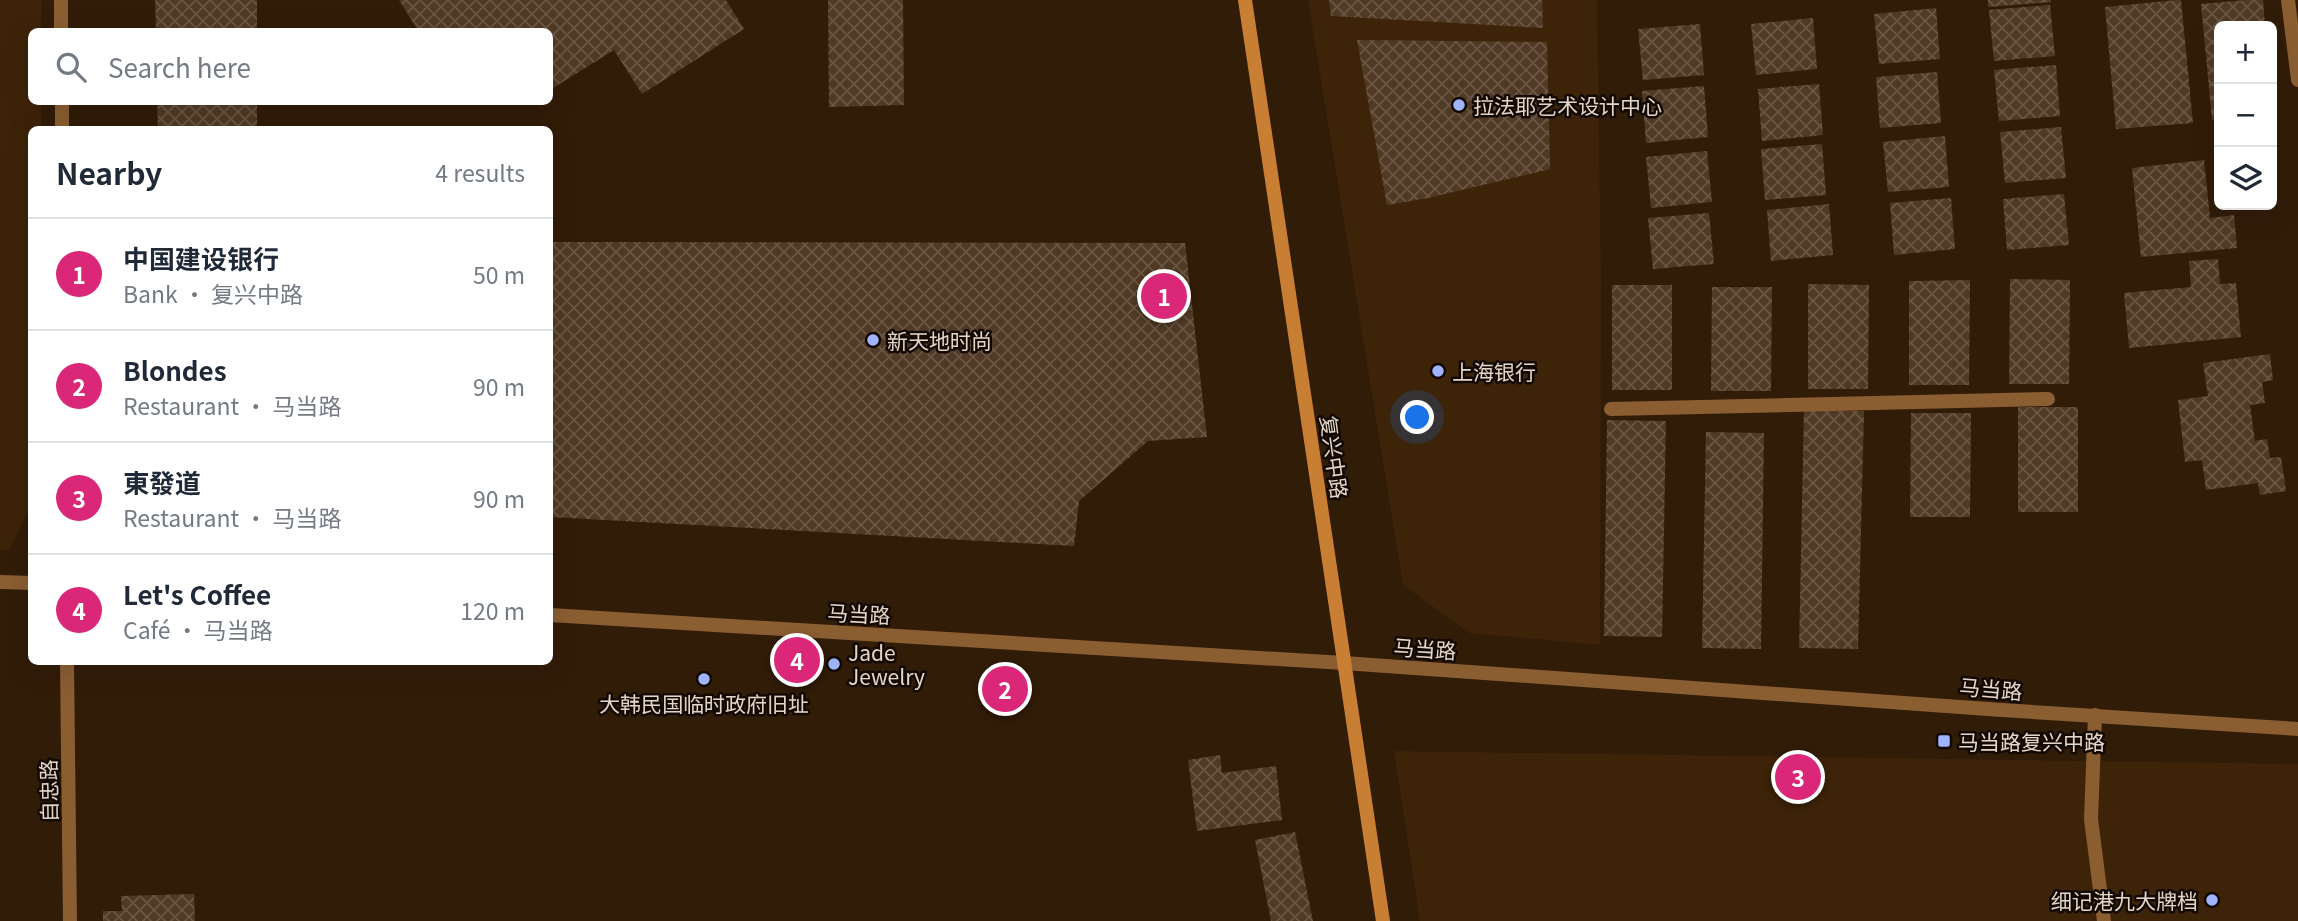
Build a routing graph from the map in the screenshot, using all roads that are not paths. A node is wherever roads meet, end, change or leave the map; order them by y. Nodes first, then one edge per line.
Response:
1 (61, 0) edge
2 (1245, 0) edge
3 (2288, 0) edge
4 (61, 28) edge
5 (2298, 80) edge
6 (62, 105) edge
7 (62, 126) edge
8 (2048, 399) dead end
9 (1611, 409) dead end
10 (0, 582) edge
11 (28, 583) edge
12 (553, 615) edge
13 (1344, 663) junction
14 (67, 665) edge
15 (2095, 715) junction
16 (2298, 729) edge
17 (70, 921) edge
18 (1382, 921) edge
19 (2104, 921) edge

1 - 4 street
2 - 13 main road, 复兴中路
3 - 5 street
6 - 7 street
8 - 9 street
10 - 11 street
12 - 13 street, 马当路
13 - 15 street, 马当路
13 - 18 main road, 复兴中路
14 - 17 street, 自忠路
15 - 16 street, 马当路
15 - 19 street

